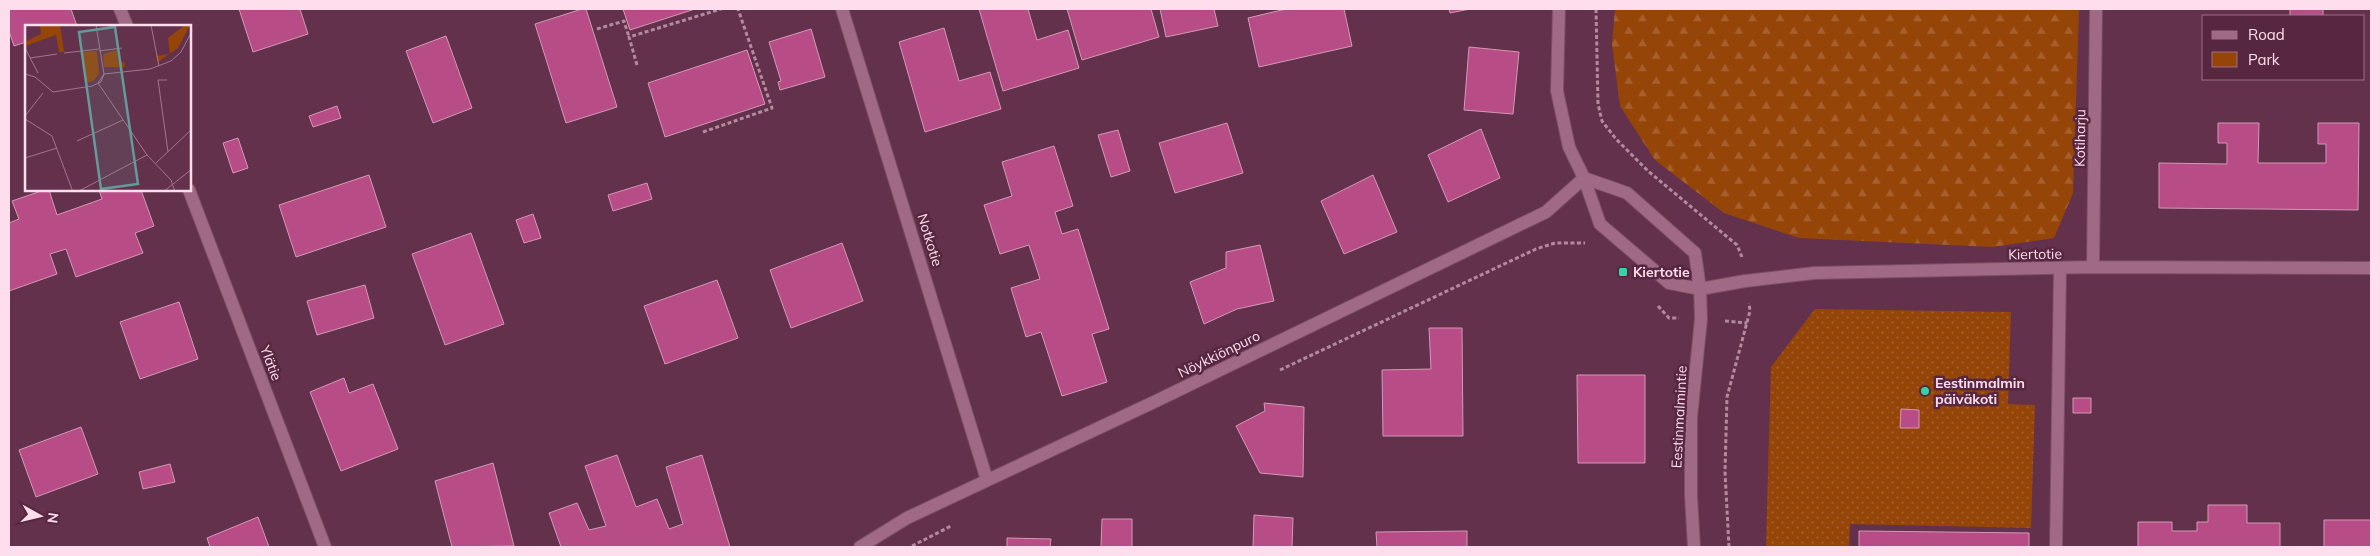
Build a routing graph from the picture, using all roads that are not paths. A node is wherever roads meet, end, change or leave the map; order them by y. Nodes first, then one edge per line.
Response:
1 (120, 9) edge
2 (842, 9) edge
3 (1559, 9) edge
4 (2096, 9) edge
5 (127, 25) edge
6 (1584, 178) junction
7 (189, 191) edge
8 (2060, 268) junction
9 (2093, 268) junction
10 (2371, 268) edge
11 (1700, 289) junction
12 (988, 480) junction
13 (325, 547) edge
14 (860, 547) edge
15 (1694, 547) edge
16 (2056, 547) edge

1 - 5 street
2 - 12 street, Notkotie
3 - 6 street
4 - 9 street, Kotiharju
6 - 11 street
6 - 11 street, Eestinmalmintie
6 - 12 street, Nöykkiönpuro
7 - 13 street, Ylätie
8 - 9 street, Kiertotie
8 - 11 street, Kiertotie
8 - 16 street
9 - 10 street, Kiertotie
11 - 15 street, Eestinmalmintie
12 - 14 street, Nöykkiönpuro

